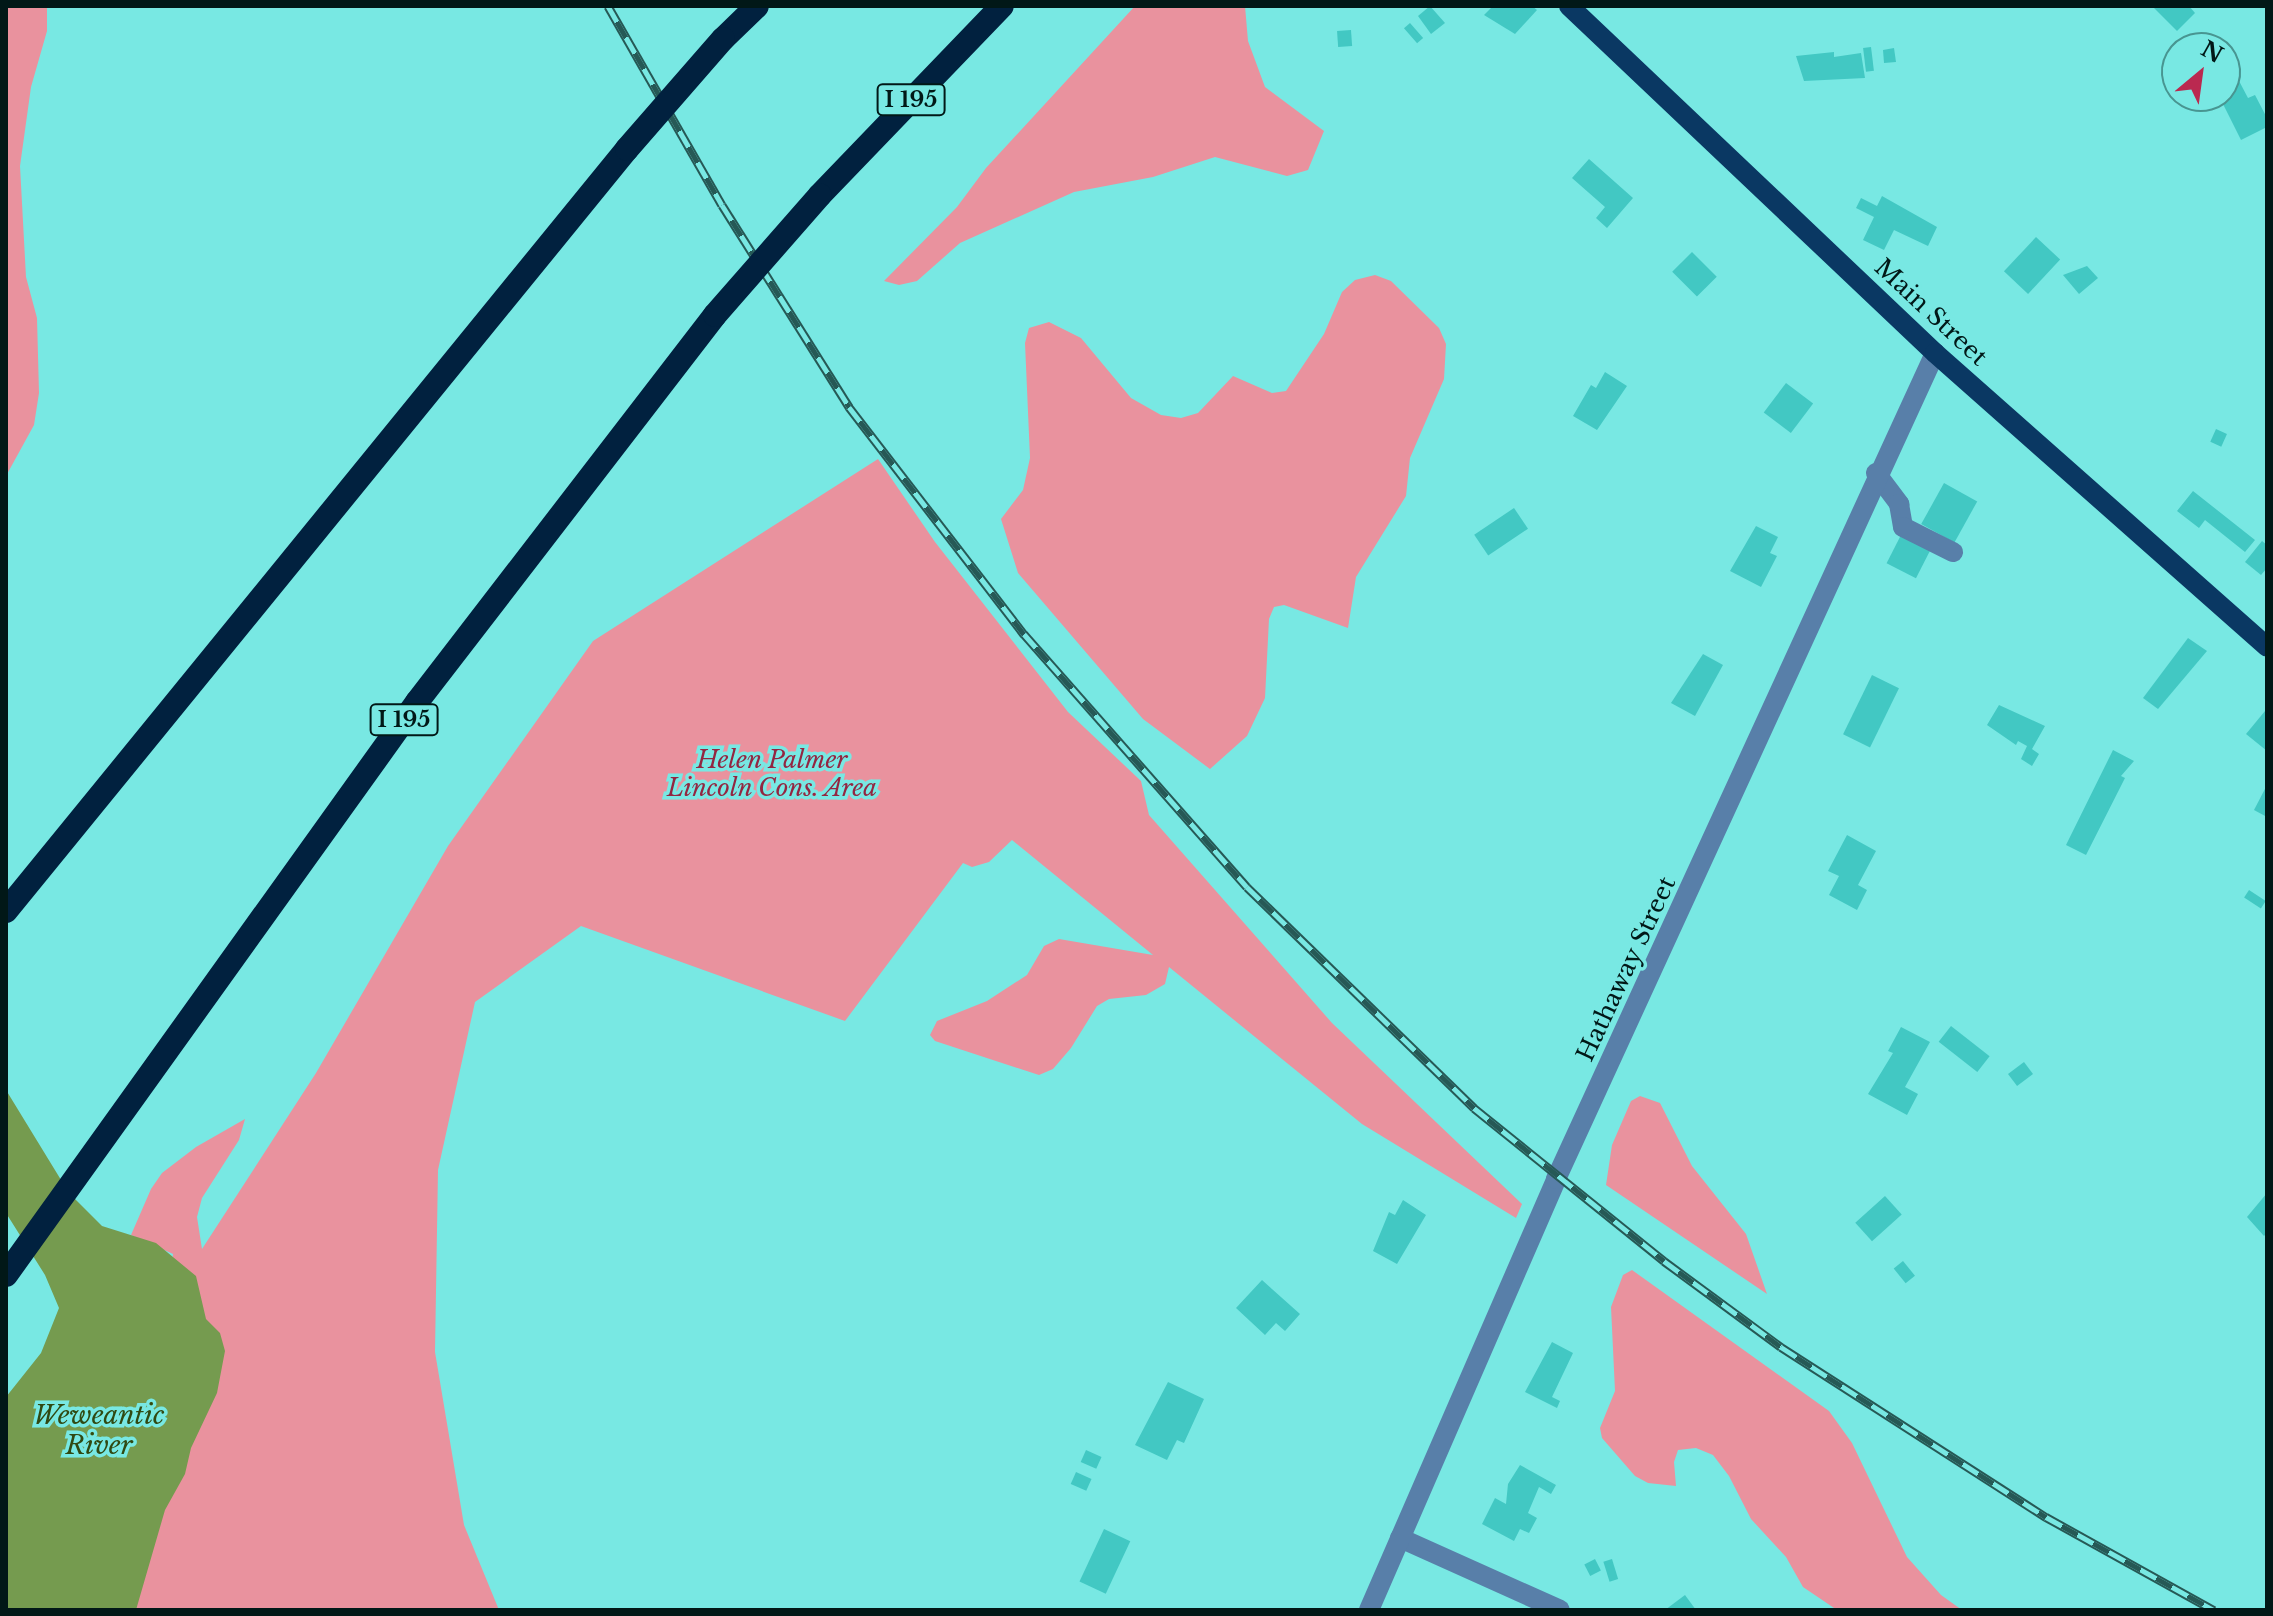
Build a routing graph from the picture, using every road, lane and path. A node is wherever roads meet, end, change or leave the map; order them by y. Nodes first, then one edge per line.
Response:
1 (757, 6) edge
2 (1002, 6) edge
3 (1569, 6) edge
4 (1935, 353) junction
5 (1876, 473) junction
6 (1953, 552) dead end
7 (2267, 647) edge
8 (6, 911) edge
9 (6, 1275) edge
10 (1400, 1538) junction
11 (1369, 1610) edge
12 (1560, 1610) edge

1 - 8 highway, bridge
2 - 9 highway, I 195, bridge
3 - 4 main road, Main Street
4 - 5 street, Hathaway Street
4 - 7 main road, Main Street
5 - 6 street
5 - 10 street, Hathaway Street
10 - 11 street, Hathaway Street
10 - 12 street

